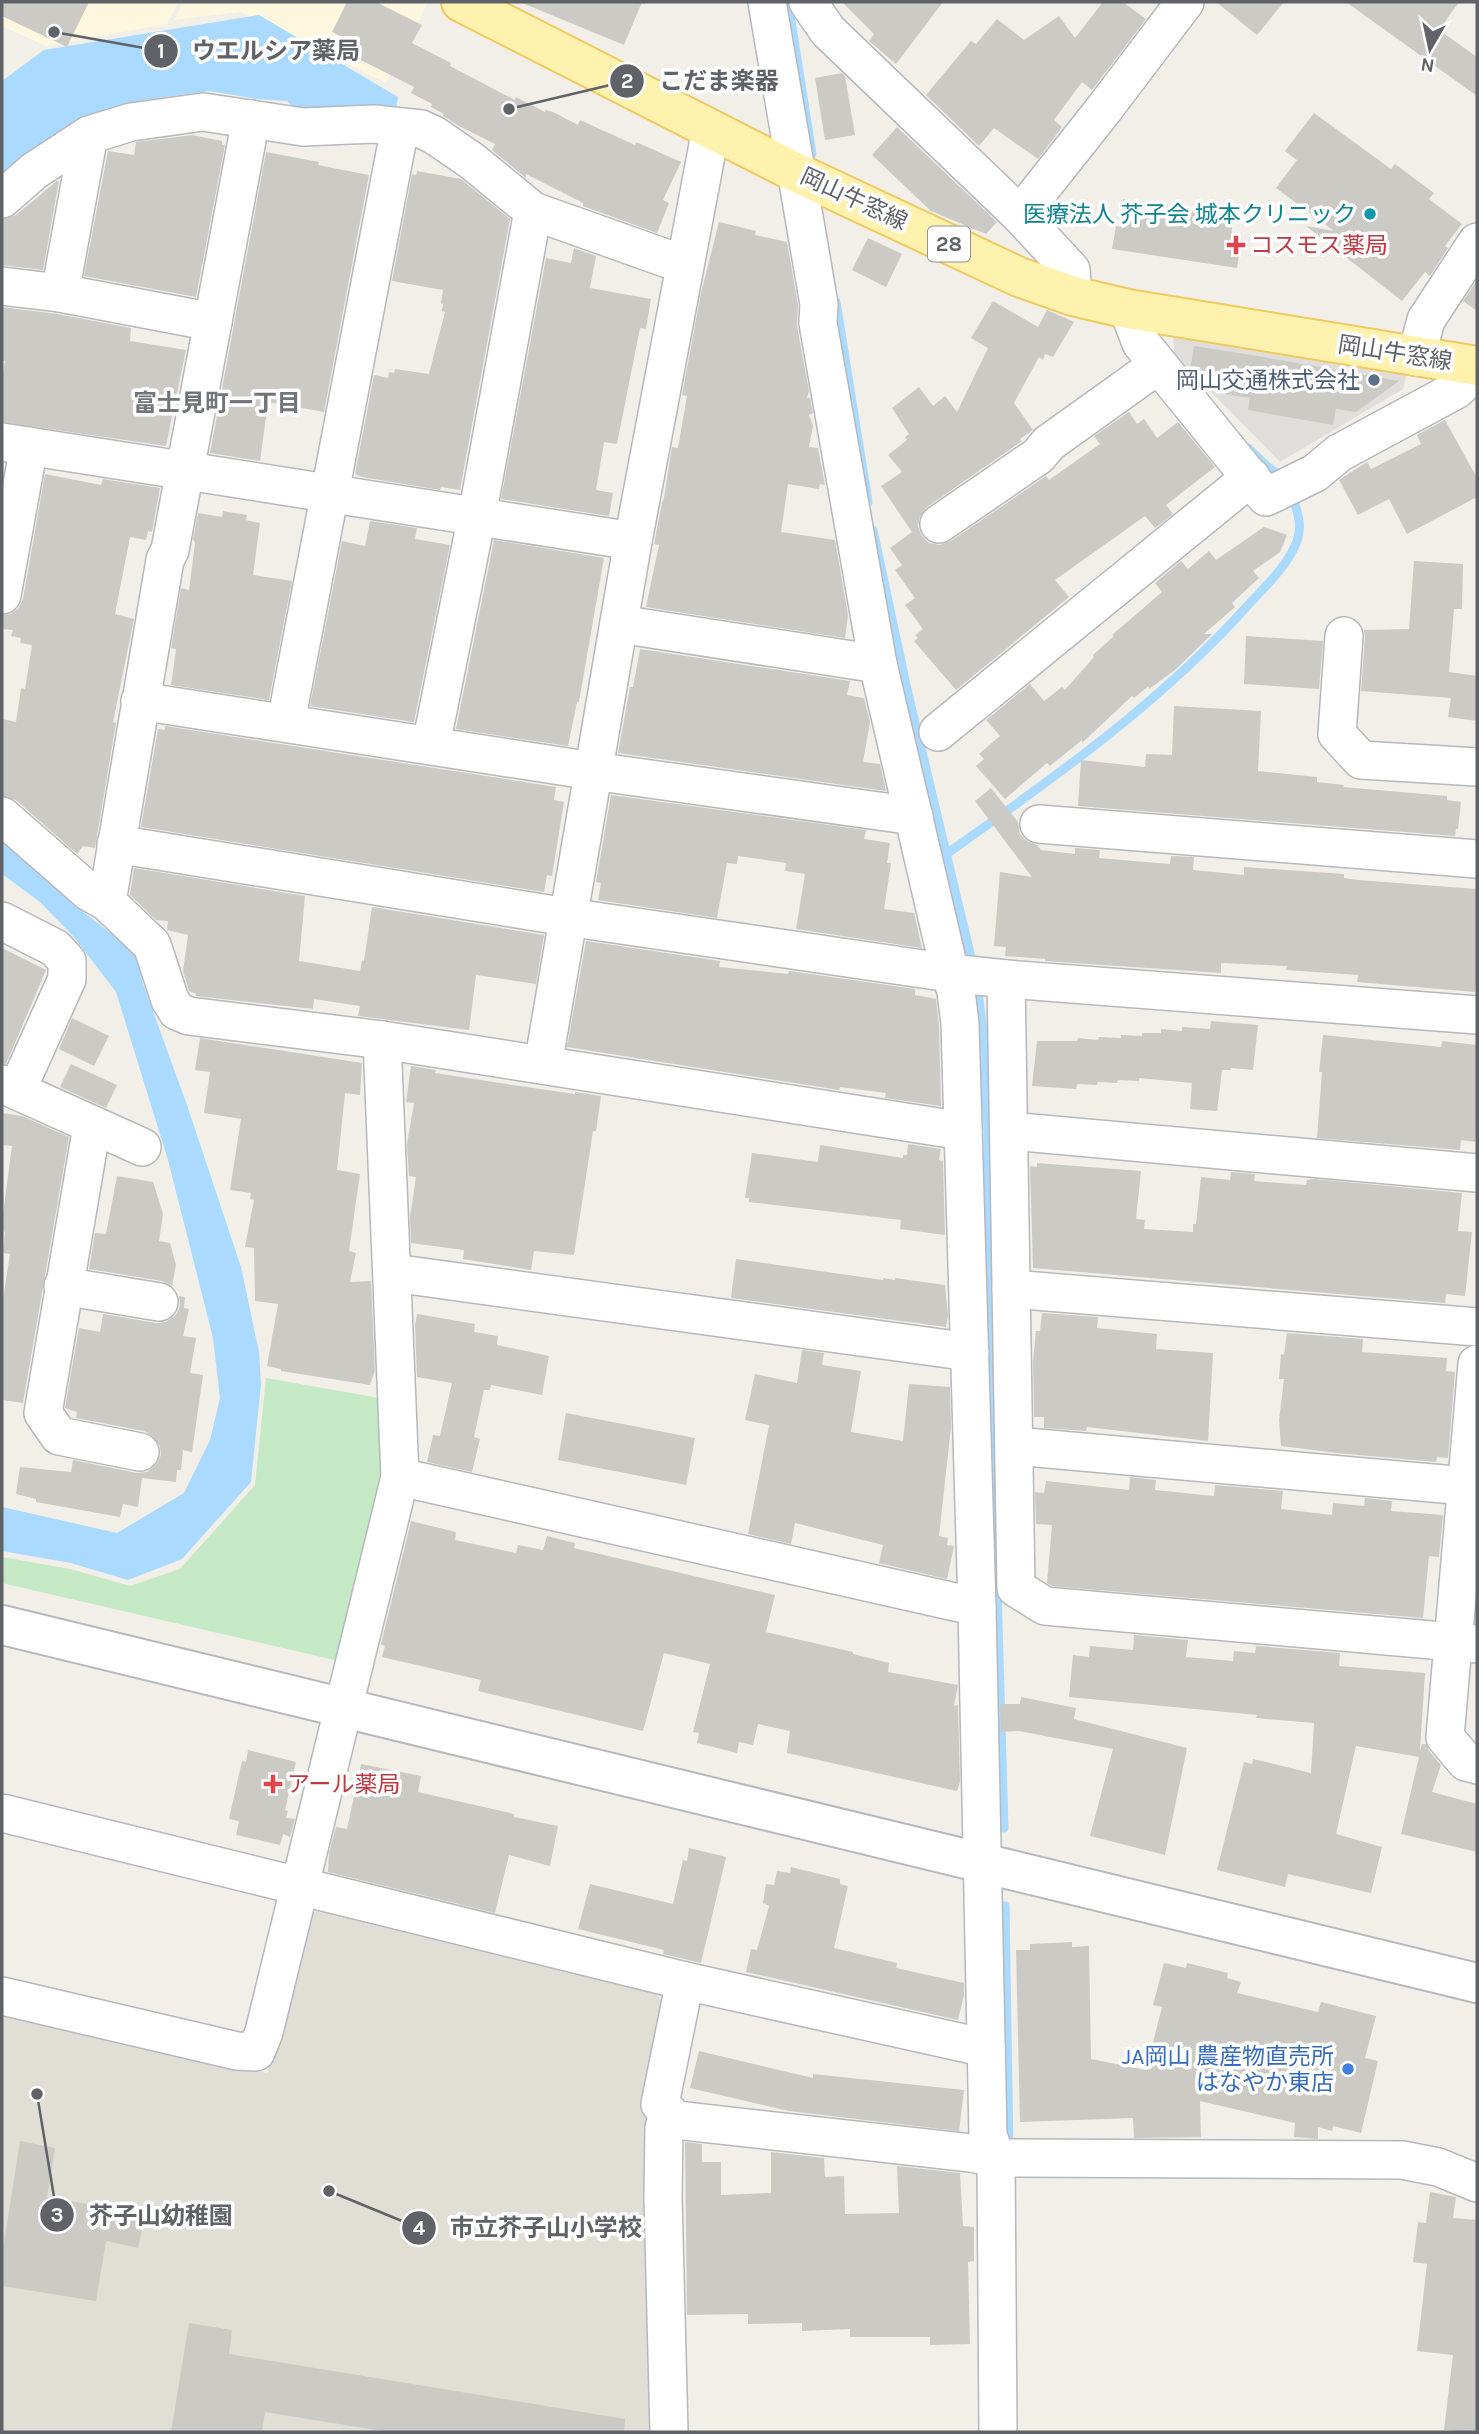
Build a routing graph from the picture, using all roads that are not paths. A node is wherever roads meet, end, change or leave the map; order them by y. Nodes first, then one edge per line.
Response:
1 (460, 2) edge
2 (767, 2) edge
3 (808, 2) edge
4 (1185, 2) edge
5 (251, 119) junction
6 (400, 127) junction
7 (711, 129) junction
8 (89, 135) junction
9 (795, 172) junction
10 (2, 199) edge
11 (1026, 208) junction
12 (533, 211) junction
13 (1477, 242) edge
14 (685, 265) junction
15 (2, 286) edge
16 (60, 293) junction
17 (1073, 296) junction
18 (1128, 309) junction
19 (213, 322) junction
20 (1416, 357) junction
21 (1158, 365) junction
22 (1477, 368) edge
23 (15, 444) edge
24 (185, 470) junction
25 (1251, 477) junction
26 (329, 493) junction
27 (477, 516) junction
28 (939, 524) dead end
29 (634, 541) junction
30 (2, 595) edge
31 (619, 624) junction
32 (1344, 636) dead end
33 (878, 664) junction
34 (140, 701) junction
35 (286, 722) junction
36 (938, 732) dead end
37 (431, 745) junction
38 (1477, 767) edge
39 (593, 771) junction
40 (2, 816) edge
41 (914, 816) junction
42 (1039, 824) dead end
43 (116, 845) junction
44 (1477, 859) edge
45 (107, 902) junction
46 (567, 916) junction
47 (2, 921) edge
48 (978, 976) junction
49 (1477, 1015) edge
50 (382, 1040) junction
51 (543, 1065) junction
52 (9, 1087) edge
53 (92, 1126) junction
54 (964, 1131) junction
55 (1010, 1131) junction
56 (142, 1147) dead end
57 (1477, 1173) edge
58 (393, 1273) junction
59 (63, 1286) junction
60 (1011, 1289) junction
61 (159, 1302) dead end
62 (1477, 1327) edge
63 (970, 1352) junction
64 (1477, 1364) edge
65 (1015, 1446) junction
66 (140, 1452) dead end
67 (400, 1477) junction
68 (1472, 1486) edge
69 (977, 1608) junction
70 (2, 1625) edge
71 (1465, 1643) edge
72 (343, 1706) junction
73 (1477, 1765) edge
74 (2, 1812) edge
75 (983, 1864) junction
76 (299, 1885) junction
77 (685, 1981) junction
78 (1477, 1983) edge
79 (2, 1996) edge
80 (986, 2048) junction
81 (668, 2112) junction
82 (1006, 2158) junction
83 (1477, 2183) edge
84 (669, 2432) edge
85 (998, 2432) edge

1 - 7 main road, 岡山牛窓線 / 28
2 - 9 street
3 - 11 street
4 - 11 street
5 - 6 street
5 - 8 street
5 - 19 street
6 - 12 street
6 - 26 street
7 - 9 main road, 岡山牛窓線 / 28
7 - 14 street
8 - 10 street
8 - 16 street
9 - 17 main road, 岡山牛窓線 / 28
9 - 33 street
11 - 17 street
12 - 14 street
12 - 27 street
13 - 20 street
14 - 29 street
15 - 16 street
16 - 19 street
17 - 18 main road, 岡山牛窓線 / 28
18 - 20 main road, 岡山牛窓線 / 28
18 - 21 street
19 - 24 street
20 - 22 main road, 岡山牛窓線 / 28
21 - 25 street
21 - 28 street
22 - 25 street
23 - 24 street
23 - 30 street
24 - 26 street
24 - 34 street
25 - 36 street
26 - 27 street
26 - 35 street
27 - 29 street
27 - 37 street
29 - 31 street
31 - 33 street
31 - 39 street
32 - 38 street
33 - 41 street
34 - 35 street
34 - 43 street
35 - 37 street
37 - 39 street
39 - 41 street
39 - 46 street
40 - 45 street
41 - 48 street
42 - 44 street
43 - 45 street
43 - 46 street
45 - 50 street
46 - 48 street
46 - 51 street
47 - 52 street
48 - 49 street
48 - 54 street
48 - 55 street
50 - 51 street
50 - 58 street
51 - 54 street
52 - 53 street
53 - 56 street
53 - 59 street
54 - 63 street
55 - 57 street
55 - 60 street
58 - 63 street
58 - 67 street
59 - 61 street
59 - 66 street
60 - 62 street
60 - 65 street
63 - 69 street
64 - 68 street
65 - 68 street
65 - 71 street
67 - 69 street
67 - 72 street
68 - 71 street
69 - 75 street
70 - 72 street
71 - 73 street
72 - 75 street
72 - 76 street
74 - 76 street
75 - 78 street
75 - 80 street
76 - 77 street
76 - 79 street
77 - 80 street
77 - 81 street
80 - 82 street
81 - 82 street
81 - 84 street
82 - 83 street
82 - 85 street

